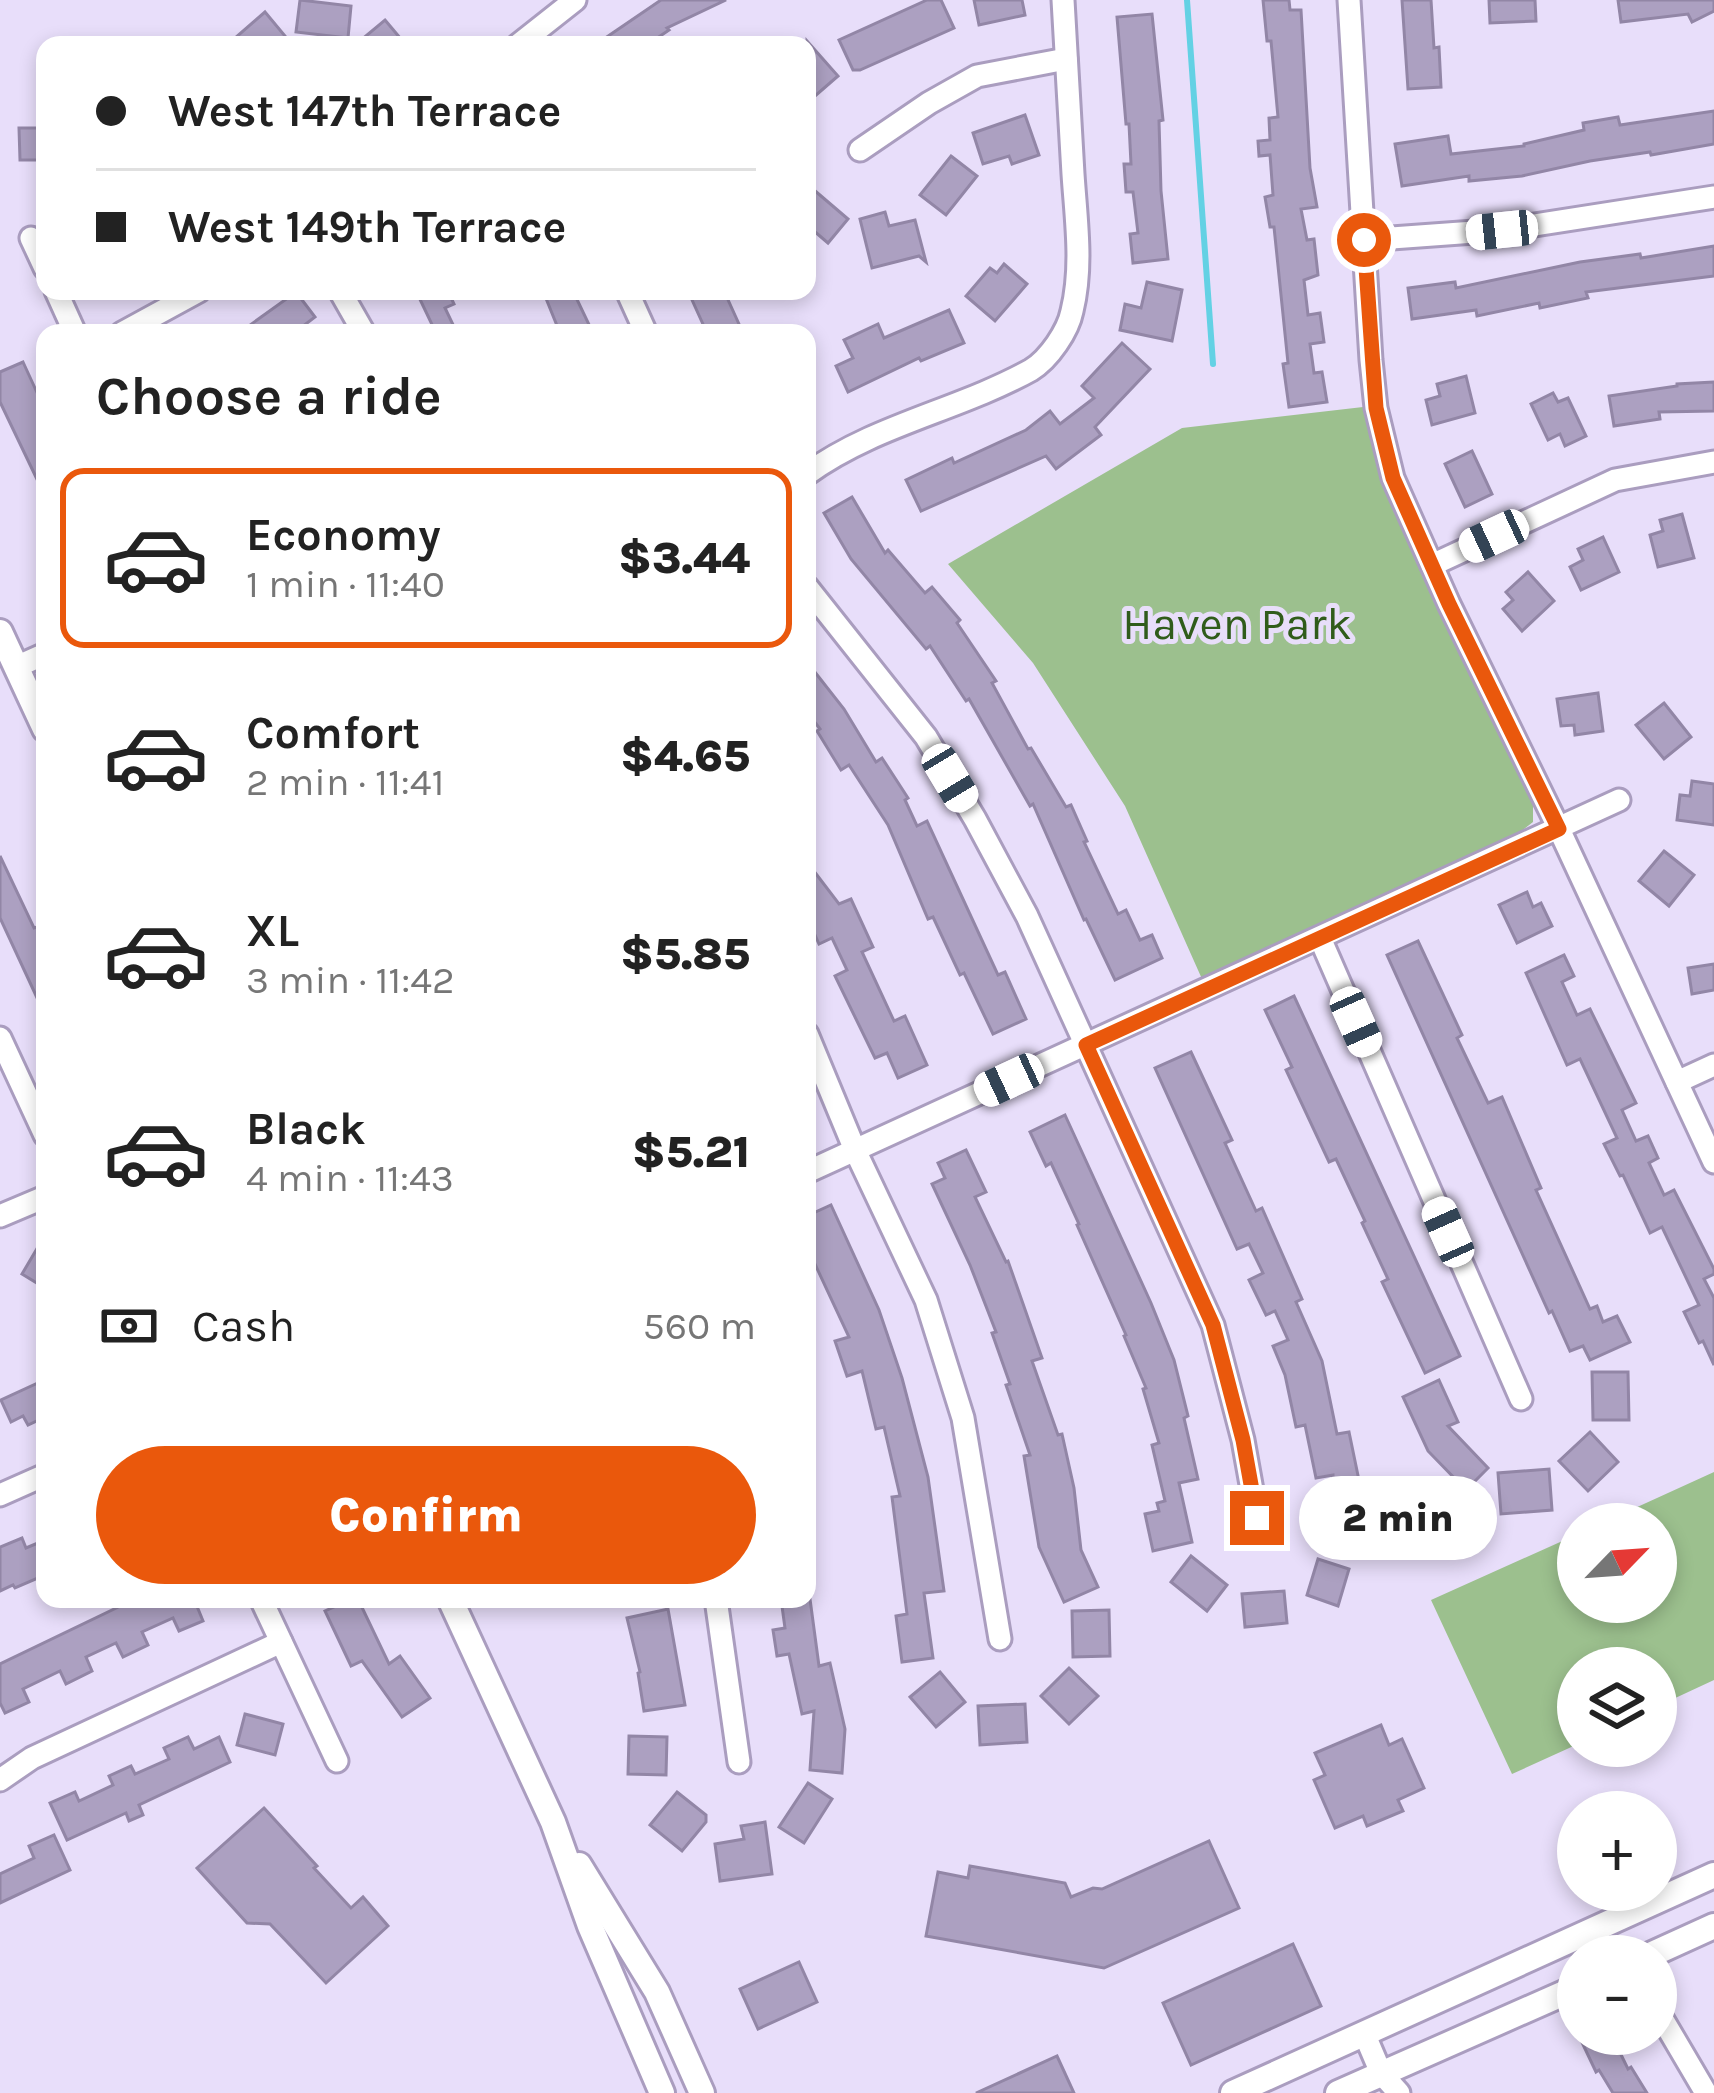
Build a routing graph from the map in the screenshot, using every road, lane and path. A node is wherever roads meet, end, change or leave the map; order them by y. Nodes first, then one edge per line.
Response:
1 (574, 0) edge
2 (1064, 0) edge
3 (1349, 0) edge
4 (529, 36) edge
5 (1066, 58) junction
6 (860, 150) dead end
7 (1714, 197) edge
8 (31, 238) dead end
9 (1364, 240) junction
10 (36, 249) edge
11 (182, 300) edge
12 (138, 324) edge
13 (1714, 462) edge
14 (816, 467) edge
15 (1432, 565) junction
16 (816, 598) edge
17 (0, 632) edge
18 (36, 658) edge
19 (16, 667) junction
20 (36, 710) edge
21 (1619, 800) dead end
22 (1559, 829) junction
23 (1320, 938) junction
24 (0, 1038) edge
25 (1086, 1045) junction
26 (816, 1056) edge
27 (1714, 1065) edge
28 (1677, 1082) junction
29 (36, 1116) edge
30 (854, 1150) junction
31 (1714, 1162) edge
32 (816, 1168) edge
33 (36, 1201) edge
34 (0, 1216) edge
35 (1521, 1400) dead end
36 (36, 1478) edge
37 (0, 1496) edge
38 (1257, 1518) dead end
39 (265, 1608) edge
40 (454, 1608) edge
41 (717, 1608) edge
42 (1000, 1639) dead end
43 (280, 1642) junction
44 (337, 1760) dead end
45 (739, 1762) dead end
46 (0, 1780) edge
47 (553, 1822) junction
48 (1714, 1875) edge
49 (580, 1899) junction
50 (1714, 1926) edge
51 (1677, 1943) edge
52 (657, 1992) junction
53 (1557, 1996) edge
54 (1364, 2033) junction
55 (1677, 2044) edge
56 (1381, 2073) junction
57 (662, 2093) edge
58 (701, 2093) edge
59 (1233, 2093) edge
60 (1338, 2093) edge
61 (1399, 2093) edge
62 (1706, 2093) edge

1 - 4 street
2 - 5 street
3 - 9 street
5 - 6 street
5 - 14 street
7 - 9 street
8 - 10 street
9 - 15 street
11 - 12 street
13 - 15 street
15 - 22 street
16 - 25 street
17 - 19 main road
18 - 19 street
19 - 20 main road
21 - 22 street
22 - 23 street
22 - 28 street
23 - 25 street
23 - 35 street
24 - 29 street
25 - 30 street
25 - 38 street
26 - 30 street
27 - 28 street
28 - 31 street
30 - 32 street
30 - 42 street
33 - 34 street
36 - 37 street
39 - 43 street
40 - 47 main road
41 - 45 street
43 - 44 street
43 - 46 street
47 - 49 main road
47 - 52 main road
48 - 54 main road
49 - 52 main road
49 - 57 main road
50 - 51 main road
52 - 58 main road
53 - 56 main road
54 - 56 street
54 - 59 main road
55 - 62 street
56 - 60 main road
56 - 61 street

